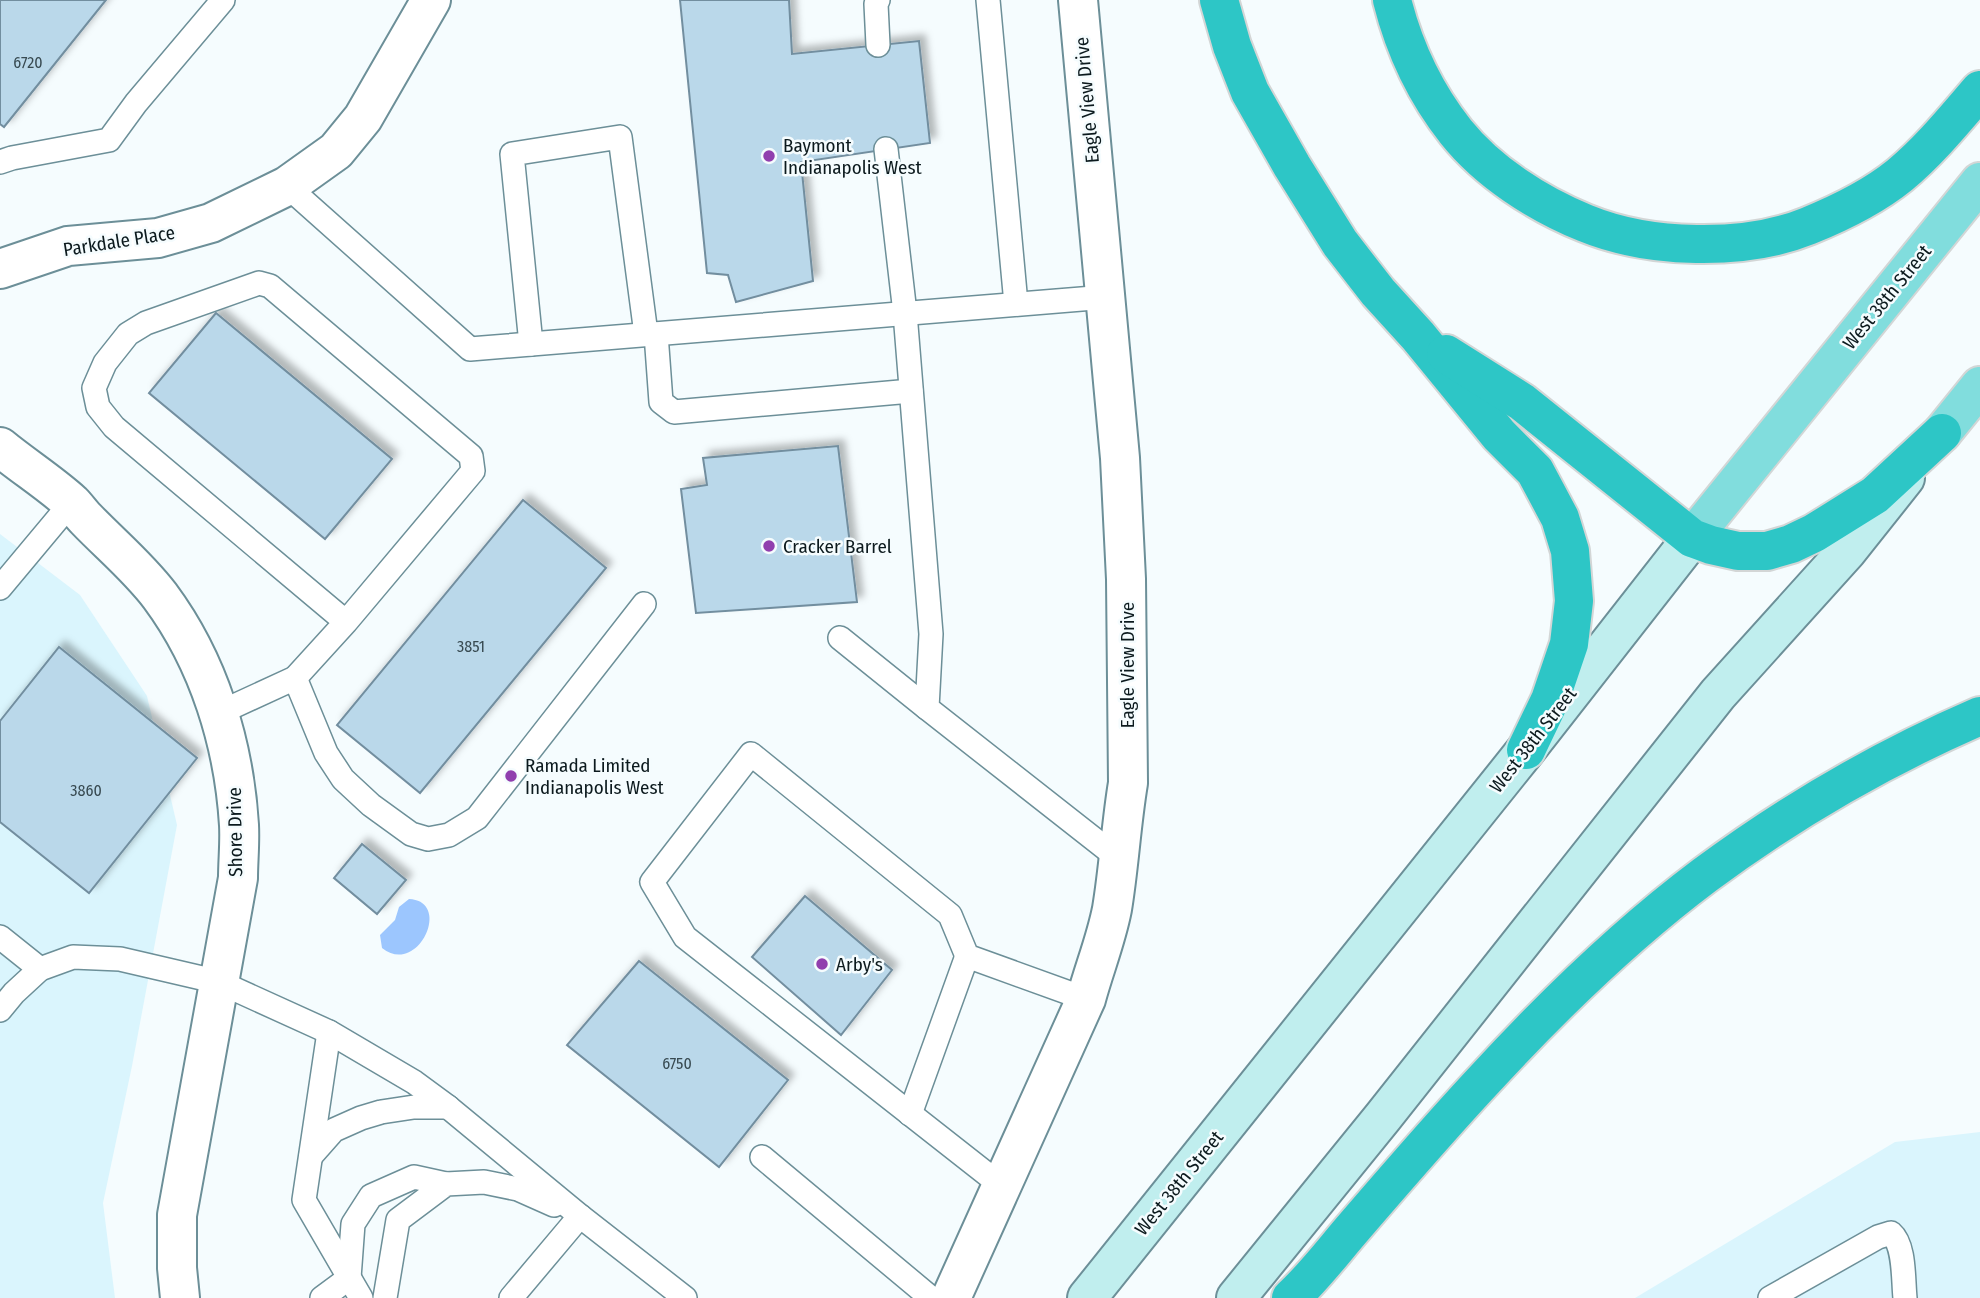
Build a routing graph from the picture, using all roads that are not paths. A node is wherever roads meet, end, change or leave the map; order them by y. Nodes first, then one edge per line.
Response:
1 (223, 0) edge
2 (432, 0) edge
3 (878, 0) edge
4 (988, 0) edge
5 (1078, 0) edge
6 (1219, 0) edge
7 (1392, 0) edge
8 (878, 45) dead end
9 (1980, 90) edge
10 (886, 149) dead end
11 (0, 162) edge
12 (1980, 182) edge
13 (287, 186) junction
14 (0, 269) edge
15 (1106, 297) junction
16 (1016, 304) junction
17 (905, 313) junction
18 (651, 334) junction
19 (1418, 336) junction
20 (531, 344) junction
21 (1980, 386) edge
22 (911, 391) junction
23 (1942, 433) junction
24 (0, 447) edge
25 (71, 503) junction
26 (1692, 538) junction
27 (0, 588) edge
28 (644, 604) dead end
29 (346, 622) junction
30 (840, 638) dead end
31 (295, 678) junction
32 (927, 708) junction
33 (219, 713) junction
34 (1980, 716) edge
35 (1526, 750) junction
36 (1118, 858) junction
37 (0, 937) edge
38 (967, 956) junction
39 (40, 969) junction
40 (219, 982) junction
41 (1086, 999) junction
42 (0, 1010) edge
43 (329, 1032) junction
44 (448, 1107) junction
45 (909, 1114) junction
46 (311, 1156) junction
47 (762, 1157) dead end
48 (446, 1184) junction
49 (1002, 1186) junction
50 (580, 1216) junction
51 (355, 1288) edge
52 (180, 1298) edge
53 (322, 1298) edge
54 (386, 1298) edge
55 (511, 1298) edge
56 (685, 1298) edge
57 (931, 1298) edge
58 (951, 1298) edge
59 (1087, 1298) edge
60 (1236, 1298) edge
61 (1292, 1298) edge
62 (1770, 1298) edge
63 (1905, 1298) edge

1 - 11 lane
2 - 13 street, Parkdale Place
3 - 8 lane
4 - 16 lane
5 - 15 street, Eagle View Drive
6 - 19 highway
7 - 9 highway
10 - 17 lane
12 - 26 main road, West 38th Street
13 - 14 street, Parkdale Place
13 - 20 lane
15 - 16 lane
15 - 36 street, Eagle View Drive
16 - 17 lane
17 - 18 lane
17 - 22 lane
18 - 20 lane
18 - 20 lane
18 - 22 lane
19 - 26 highway
19 - 35 highway
21 - 23 main road
22 - 32 lane
23 - 26 highway
23 - 60 main road
24 - 25 street, Shore Drive
25 - 27 lane
25 - 33 street, Shore Drive
26 - 35 main road, West 38th Street
28 - 31 lane
29 - 29 lane
29 - 31 lane
30 - 32 lane
31 - 33 lane
32 - 36 lane
33 - 40 street, Shore Drive
34 - 61 highway
35 - 59 main road, West 38th Street
36 - 41 street, Eagle View Drive
37 - 39 lane
38 - 41 lane
38 - 45 lane
38 - 45 lane
39 - 40 lane
39 - 42 lane
40 - 43 lane
40 - 52 street, Shore Drive
41 - 49 street, Eagle View Drive
43 - 44 lane
43 - 46 lane
44 - 46 lane
44 - 50 lane
45 - 49 lane
46 - 51 lane
47 - 57 lane
48 - 50 lane
48 - 51 lane
48 - 54 lane
49 - 58 street, Eagle View Drive
50 - 55 lane
50 - 56 lane
51 - 53 lane
62 - 63 lane

